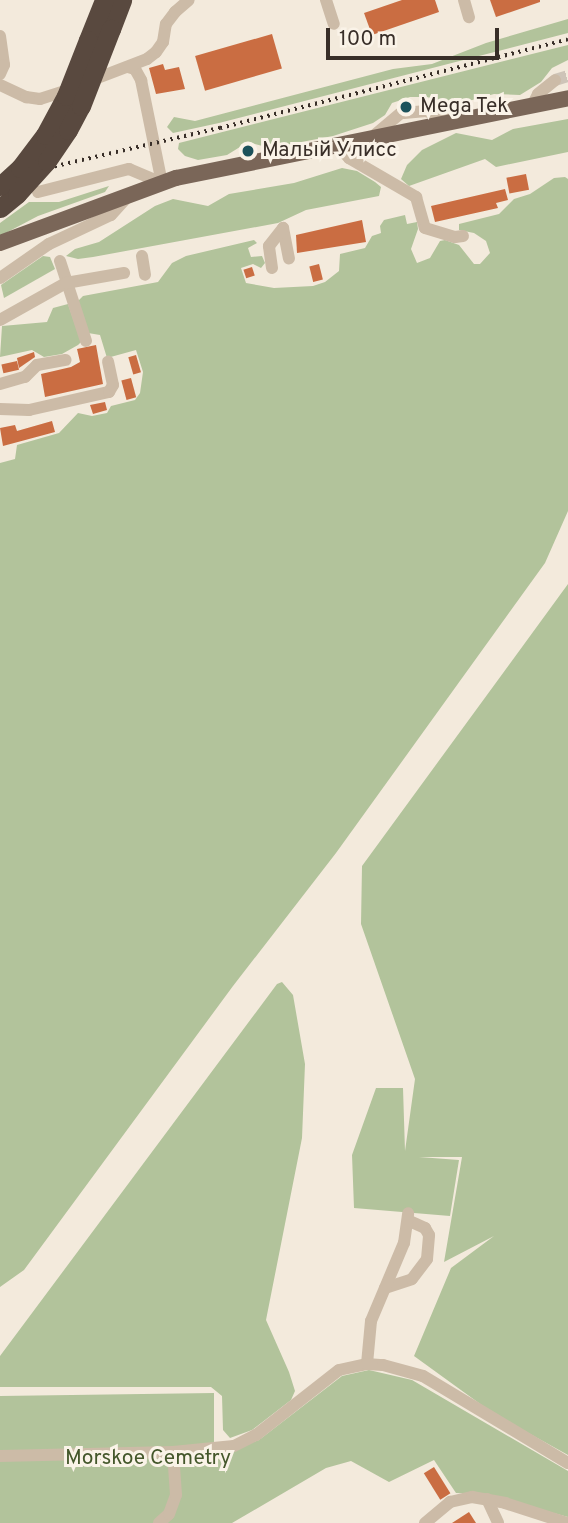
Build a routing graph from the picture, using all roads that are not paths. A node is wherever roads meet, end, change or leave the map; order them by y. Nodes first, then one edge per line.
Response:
1 (104, 0) edge
2 (122, 0) edge
3 (189, 0) edge
4 (326, 0) edge
5 (464, 0) edge
6 (470, 16) dead end
7 (334, 24) dead end
8 (0, 36) edge
9 (128, 67) junction
10 (0, 74) edge
11 (555, 80) tunnel mouth
12 (0, 85) edge
13 (568, 98) edge
14 (533, 106) junction
15 (453, 122) junction
16 (371, 138) junction
17 (337, 145) junction
18 (162, 183) junction
19 (8, 190) edge
20 (38, 192) dead end
21 (128, 195) junction
22 (0, 208) edge
23 (463, 236) dead end
24 (0, 243) edge
25 (142, 256) dead end
26 (289, 258) dead end
27 (60, 261) dead end
28 (272, 268) dead end
29 (124, 273) dead end
30 (145, 275) dead end
31 (0, 278) edge
32 (66, 283) junction
33 (0, 320) edge
34 (86, 341) dead end
35 (66, 360) dead end
36 (108, 362) dead end
37 (0, 384) edge
38 (0, 409) edge
39 (385, 1288) junction
40 (367, 1364) junction
41 (173, 1452) junction
42 (0, 1456) edge
43 (568, 1463) edge
44 (487, 1499) junction
45 (430, 1521) edge
46 (159, 1523) edge
47 (498, 1523) edge
48 (566, 1523) edge

1 - 19 highway, bridge
2 - 19 highway, bridge
3 - 9 street
4 - 7 street
5 - 6 street
8 - 10 street
9 - 12 street
9 - 18 street
11 - 14 street
13 - 14 main road
14 - 15 main road
15 - 16 main road
15 - 16 street
16 - 17 main road
17 - 18 main road
17 - 23 street
18 - 20 street
18 - 21 main road
19 - 22 highway
21 - 24 main road
21 - 31 street
25 - 30 street
26 - 28 street
27 - 32 street
29 - 32 street
32 - 33 street
32 - 34 street
35 - 37 street
36 - 38 street
39 - 39 street
39 - 40 street
40 - 41 street
40 - 43 street
41 - 42 street
41 - 46 street
44 - 45 street
44 - 47 street
44 - 48 street

